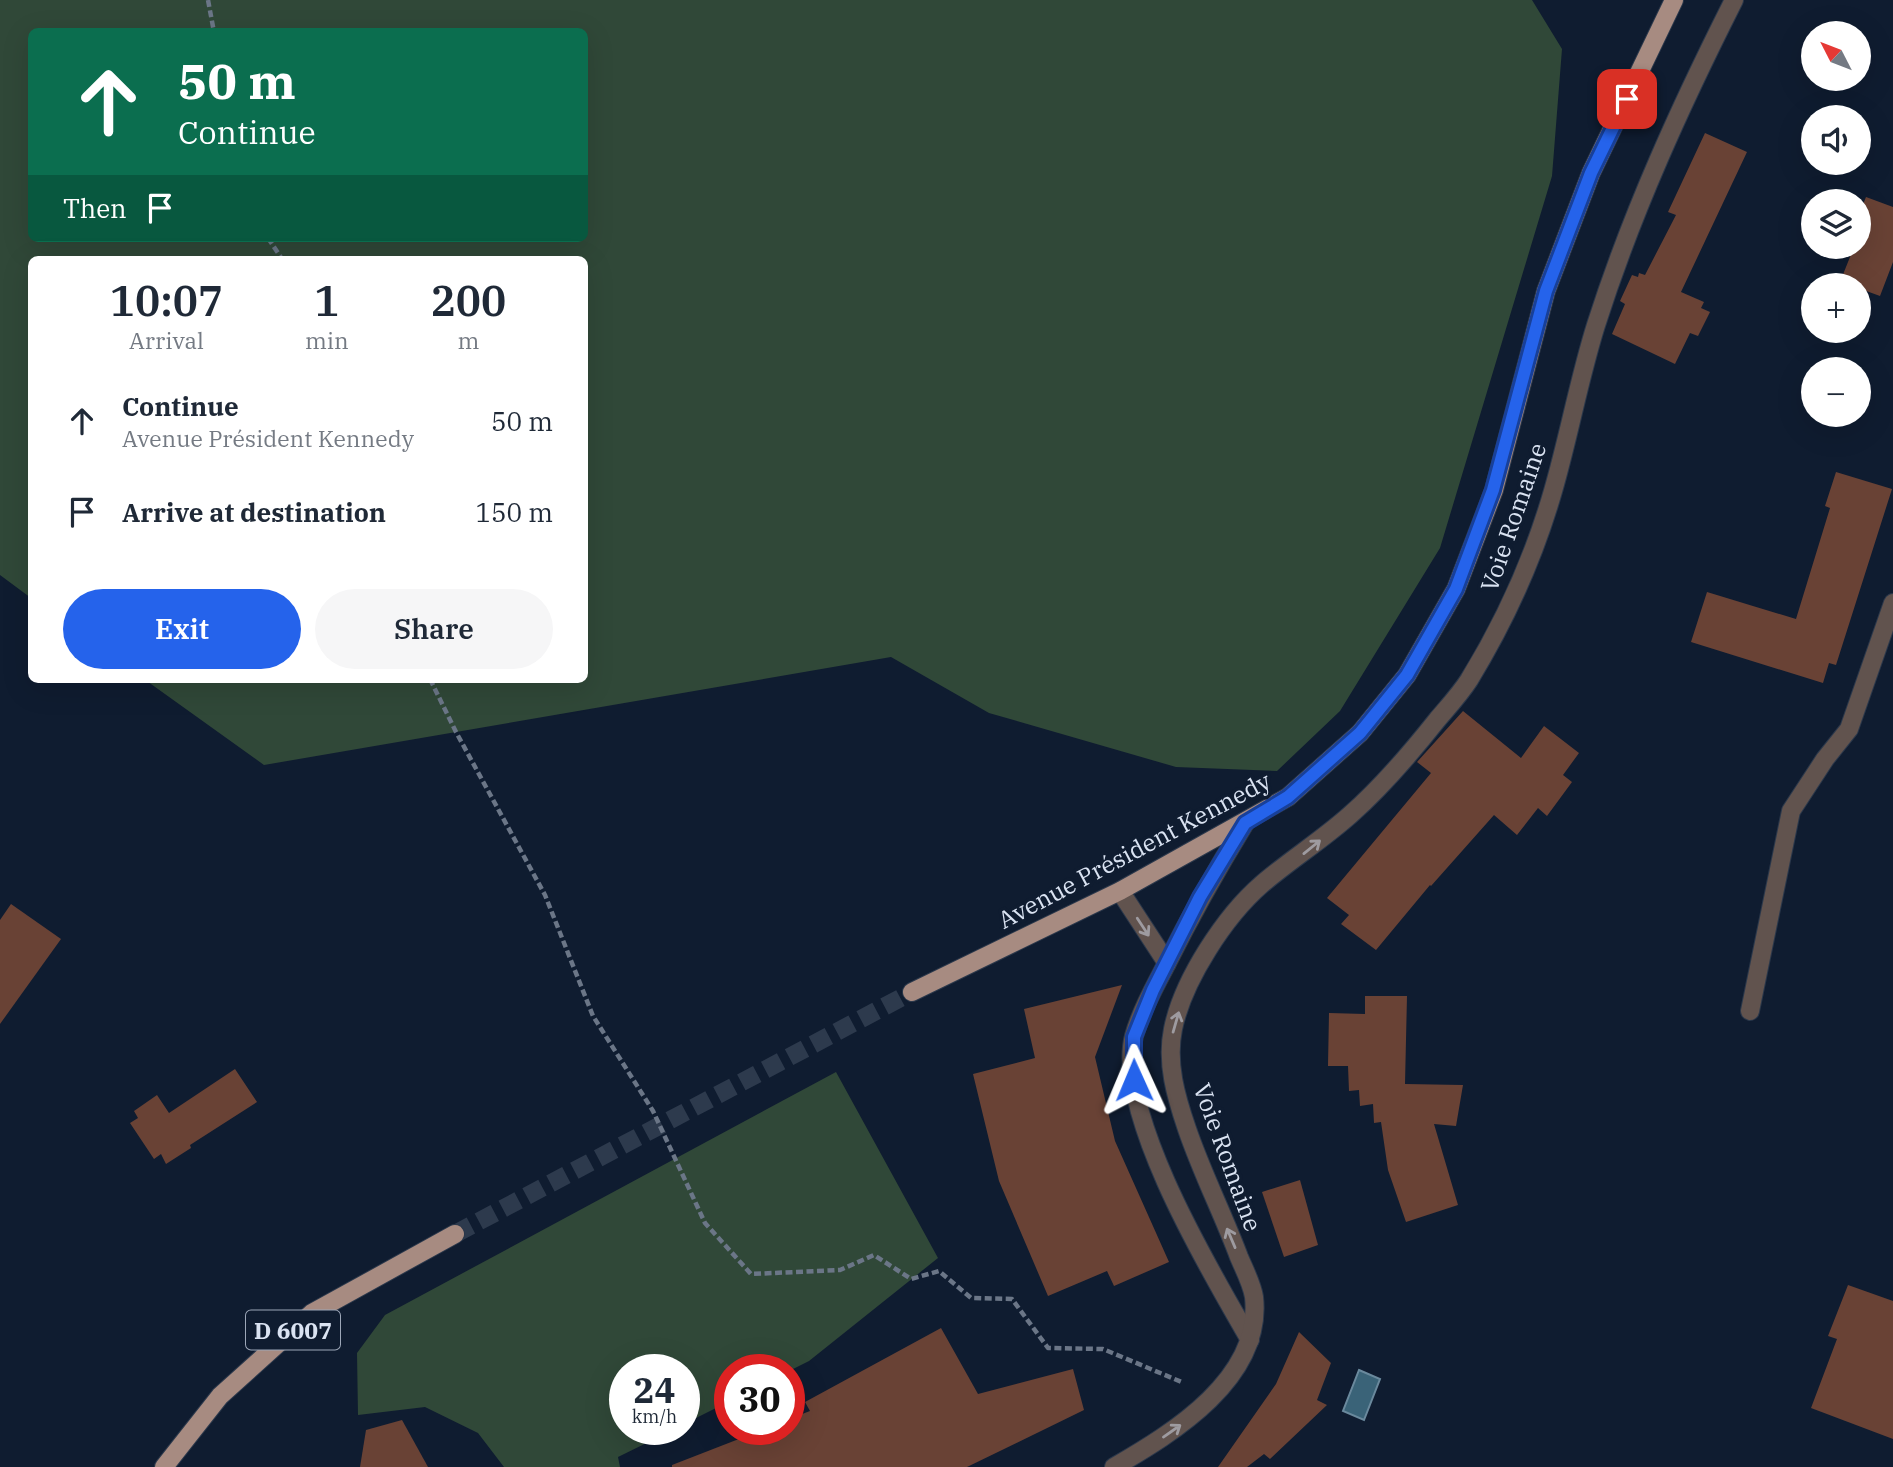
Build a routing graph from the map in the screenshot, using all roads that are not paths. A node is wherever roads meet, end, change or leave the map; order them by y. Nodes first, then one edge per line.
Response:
1 (1674, 0) edge
2 (1734, 0) edge
3 (1893, 603) edge
4 (1245, 823) junction
5 (1120, 891) junction
6 (1167, 963) junction
7 (912, 992) tunnel mouth
8 (1750, 1011) dead end
9 (455, 1234) tunnel mouth
10 (1250, 1340) junction
11 (164, 1467) edge
12 (1114, 1467) edge

1 - 4 main road, Avenue Président Kennedy
10 -> 2 street, Voie Romaine
3 - 8 street
4 - 5 main road, Avenue Président Kennedy
4 - 6 street
5 -> 6 street
5 - 7 main road, Avenue Président Kennedy
6 - 10 street
9 - 11 main road, D 6007
12 -> 10 street, Voie Romaine

